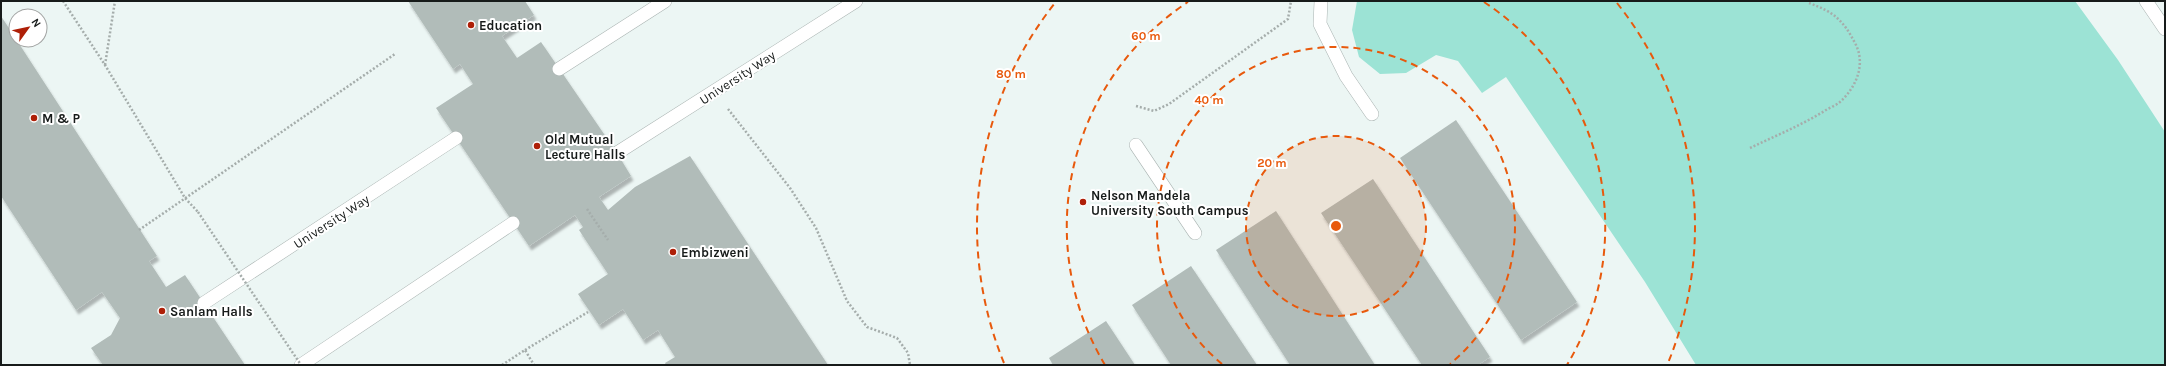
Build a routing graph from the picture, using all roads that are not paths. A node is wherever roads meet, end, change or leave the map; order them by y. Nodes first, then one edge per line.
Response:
1 (665, 1) edge
2 (856, 1) edge
3 (1321, 1) edge
4 (2146, 1) edge
5 (2165, 29) edge
6 (559, 69) dead end
7 (1372, 114) dead end
8 (456, 138) dead end
9 (1136, 145) dead end
10 (618, 153) dead end
11 (514, 223) dead end
12 (1195, 233) dead end
13 (204, 303) dead end
14 (301, 365) edge

1 - 6 lane
2 - 10 lane, University Way
3 - 7 lane
4 - 5 lane
8 - 13 lane, University Way
9 - 12 lane
11 - 14 lane

